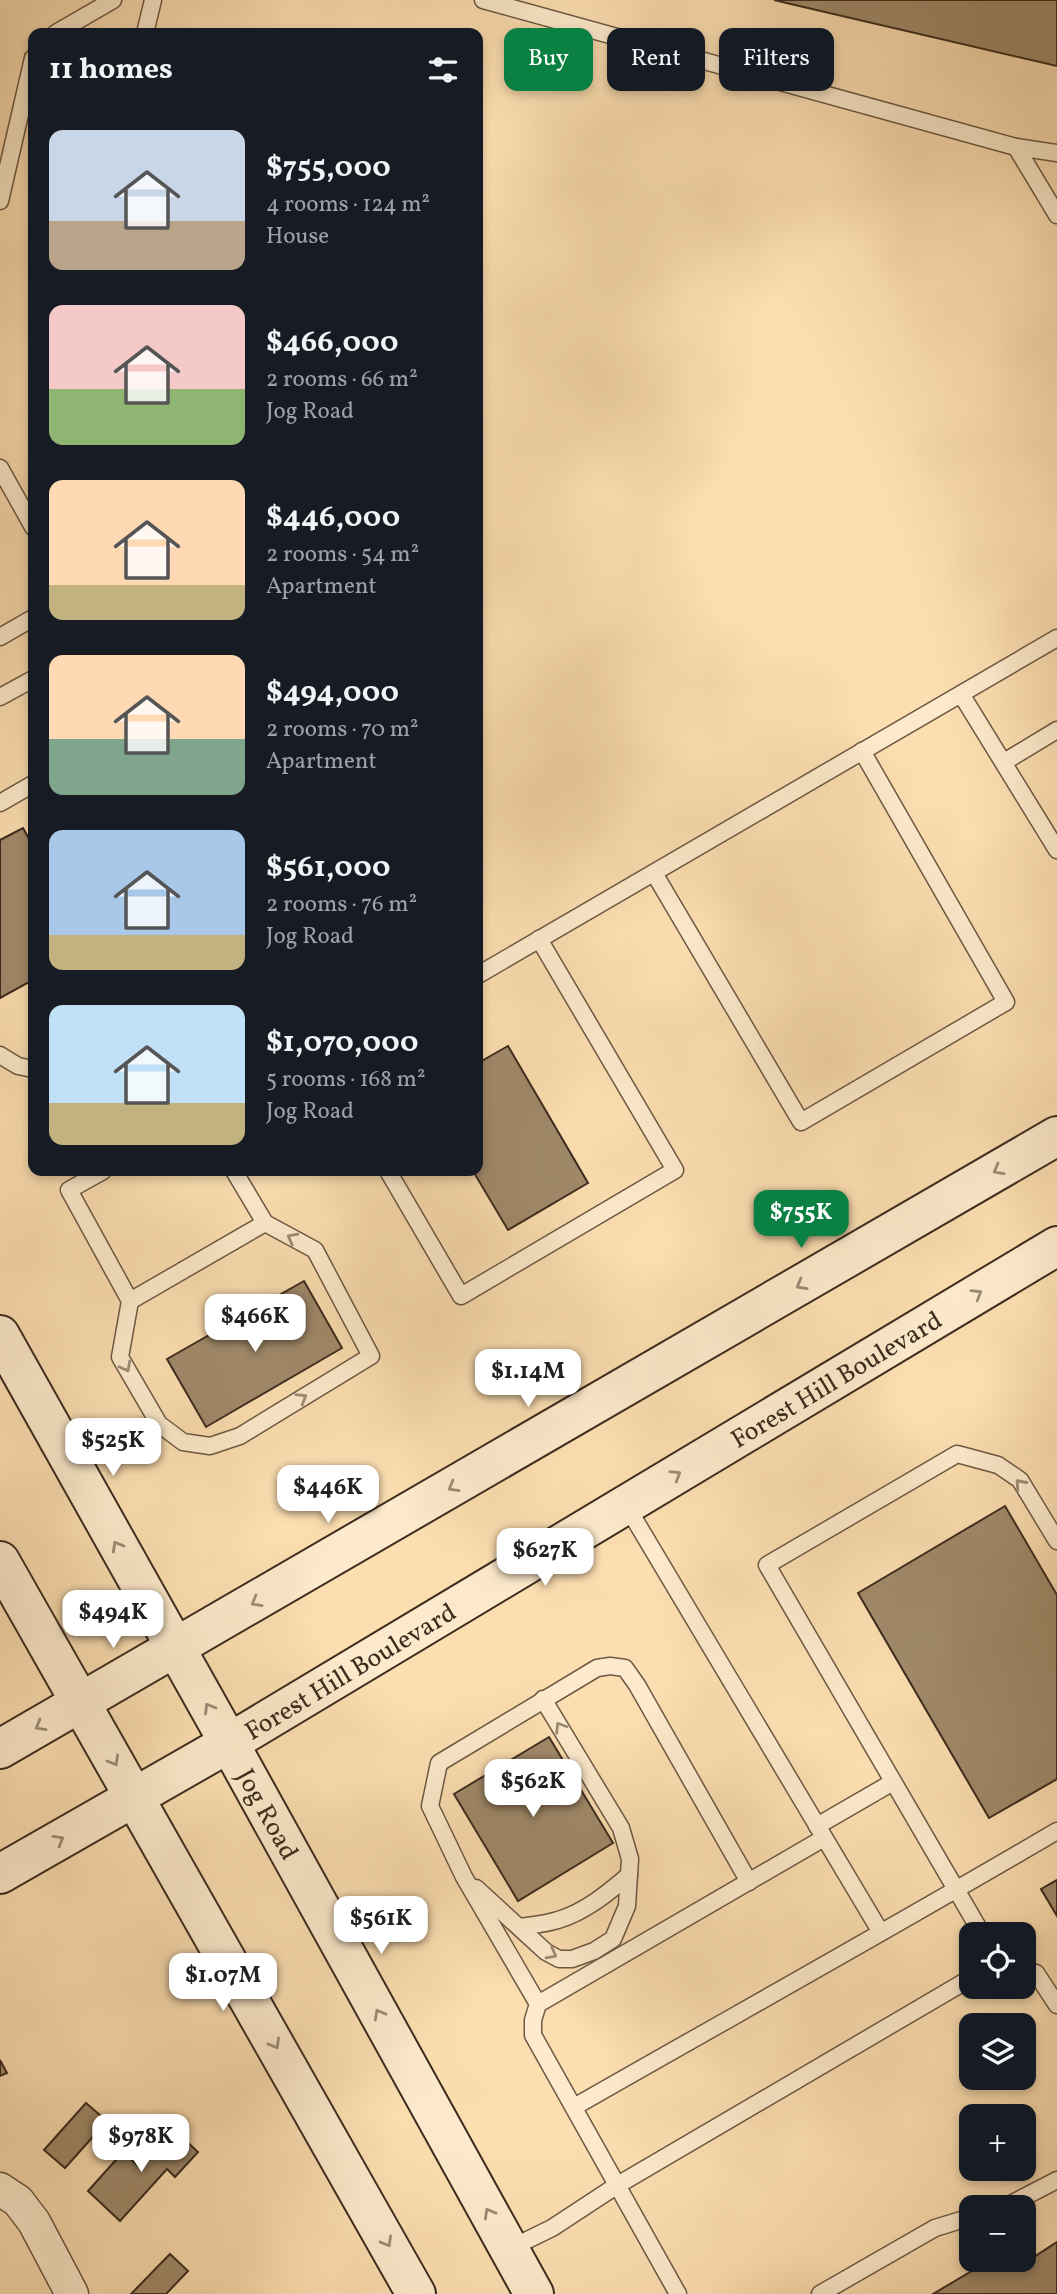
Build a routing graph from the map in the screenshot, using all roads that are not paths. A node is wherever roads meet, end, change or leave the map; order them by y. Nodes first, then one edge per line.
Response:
1 (113, 0) edge
2 (153, 0) edge
3 (483, 0) edge
4 (65, 28) edge
5 (146, 28) edge
6 (28, 80) edge
7 (1016, 147) junction
8 (1057, 153) edge
9 (0, 201) edge
10 (1057, 215) edge
11 (0, 468) edge
12 (28, 518) edge
13 (28, 621) edge
14 (0, 637) edge
15 (1057, 638) edge
16 (28, 682) edge
17 (961, 694) junction
18 (0, 697) edge
19 (1057, 730) edge
20 (862, 751) junction
21 (1003, 762) junction
22 (28, 787) edge
23 (0, 803) edge
24 (1057, 850) edge
25 (654, 873) junction
26 (539, 939) junction
27 (483, 972) edge
28 (0, 1055) edge
29 (28, 1068) edge
30 (1057, 1136) edge
31 (94, 1176) edge
32 (237, 1176) edge
33 (390, 1176) edge
34 (265, 1223) junction
35 (1057, 1246) edge
36 (130, 1301) junction
37 (0, 1335) edge
38 (626, 1505) junction
39 (1057, 1541) edge
40 (0, 1561) edge
41 (175, 1648) junction
42 (543, 1699) junction
43 (80, 1702) junction
44 (229, 1743) junction
45 (0, 1749) edge
46 (893, 1782) junction
47 (134, 1796) junction
48 (1057, 1831) edge
49 (821, 1832) junction
50 (0, 1874) edge
51 (629, 1875) junction
52 (464, 1877) junction
53 (749, 1882) junction
54 (956, 1891) junction
55 (975, 1922) edge
56 (519, 1927) junction
57 (880, 1931) junction
58 (1036, 1973) edge
59 (959, 1985) edge
60 (538, 2004) junction
61 (1057, 2006) edge
62 (574, 2107) junction
63 (1057, 2180) edge
64 (616, 2186) junction
65 (0, 2189) edge
66 (1028, 2195) edge
67 (959, 2221) edge
68 (509, 2249) junction
69 (72, 2294) edge
70 (416, 2294) edge
71 (534, 2294) edge
72 (678, 2294) edge
73 (820, 2294) edge

1 - 4 lane
2 - 5 lane
3 - 7 lane
6 - 9 lane
7 - 8 lane
7 - 10 lane
11 - 12 lane
13 - 14 lane
15 - 17 lane
16 - 18 lane
17 - 20 lane
17 - 21 lane
19 - 21 lane
20 - 25 lane
20 - 25 lane
21 - 24 lane
22 - 23 lane
25 - 26 lane
26 - 27 lane
26 - 33 lane
28 - 29 lane
30 -> 41 main road
31 - 36 lane
32 - 34 lane
34 - 36 lane
36 -> 34 lane
38 -> 35 main road, Forest Hill Boulevard
41 -> 37 main road, Jog Road
38 - 44 main road, Forest Hill Boulevard
38 - 49 lane
39 -> 46 lane
40 - 43 main road
41 - 43 main road
44 -> 41 main road, Jog Road
51 -> 42 lane
42 - 52 lane
42 - 53 lane
43 -> 45 main road
43 -> 47 main road
44 - 47 main road, Forest Hill Boulevard
68 -> 44 main road, Jog Road
46 - 49 lane
46 - 54 lane
50 -> 47 main road, Forest Hill Boulevard
47 -> 70 main road
48 - 54 lane
49 - 53 lane
49 - 57 lane
51 - 56 lane
56 -> 51 lane
52 - 56 lane
52 - 60 lane
53 - 60 lane
54 - 55 lane
54 - 57 lane
57 - 62 lane
58 - 61 lane
59 - 64 lane
60 - 62 lane
62 - 64 lane
63 - 66 lane
64 - 68 lane
64 - 72 lane
65 - 69 street
67 - 73 lane
68 - 71 main road, Jog Road

